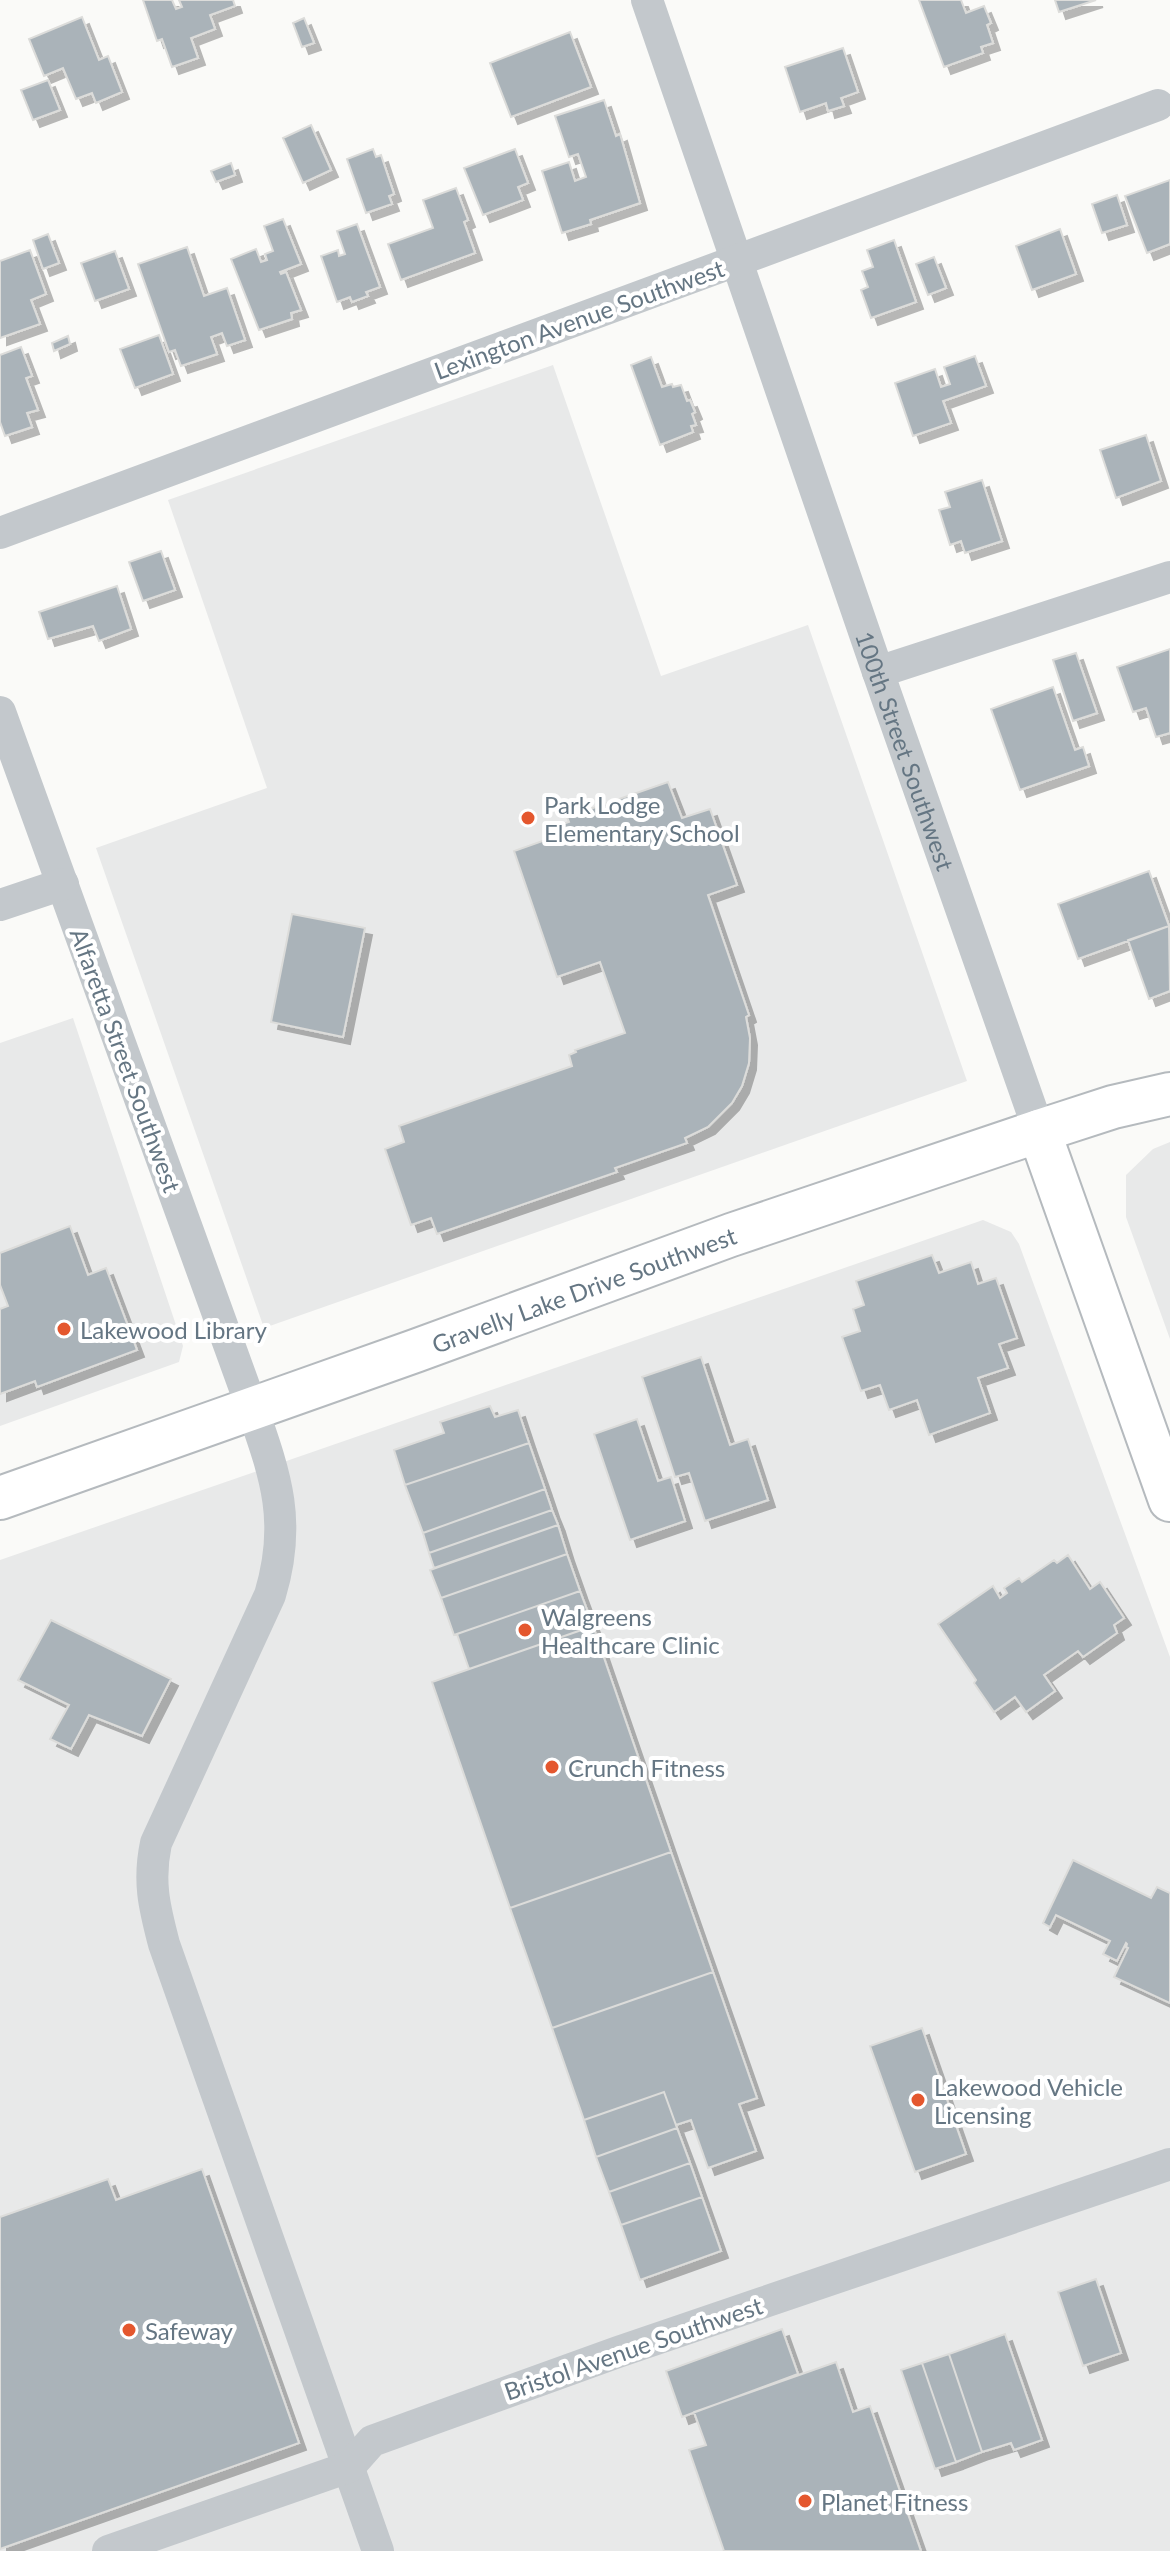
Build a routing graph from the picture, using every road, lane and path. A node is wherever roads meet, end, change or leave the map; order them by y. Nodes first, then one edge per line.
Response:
1 (647, 0) edge
2 (1158, 105) dead end
3 (738, 260) junction
4 (0, 533) edge
5 (1170, 577) edge
6 (878, 672) junction
7 (0, 712) edge
8 (63, 884) junction
9 (0, 905) edge
10 (1170, 1094) edge
11 (1039, 1131) junction
12 (252, 1408) junction
13 (0, 1498) edge
14 (1170, 1500) edge
15 (1170, 2164) edge
16 (349, 2467) junction
17 (108, 2551) edge
18 (378, 2551) edge

1 - 3 street, 100th Street Southwest
2 - 3 street, Lexington Avenue Southwest
3 - 4 street, Lexington Avenue Southwest
3 - 6 street, 100th Street Southwest
5 - 6 street
6 - 11 street, 100th Street Southwest
7 - 8 street, Alfaretta Street Southwest
8 - 9 street
8 - 12 street, Alfaretta Street Southwest
10 - 11 main road, Gravelly Lake Drive Southwest
11 - 12 main road, Gravelly Lake Drive Southwest
11 - 14 main road, 100th Street Southwest
12 - 13 main road, Gravelly Lake Drive Southwest
12 - 16 street, Alfaretta Street Southwest
15 - 16 street, Bristol Avenue Southwest
16 - 17 street, Bristol Avenue Southwest
16 - 18 street, Alfaretta Street Southwest

